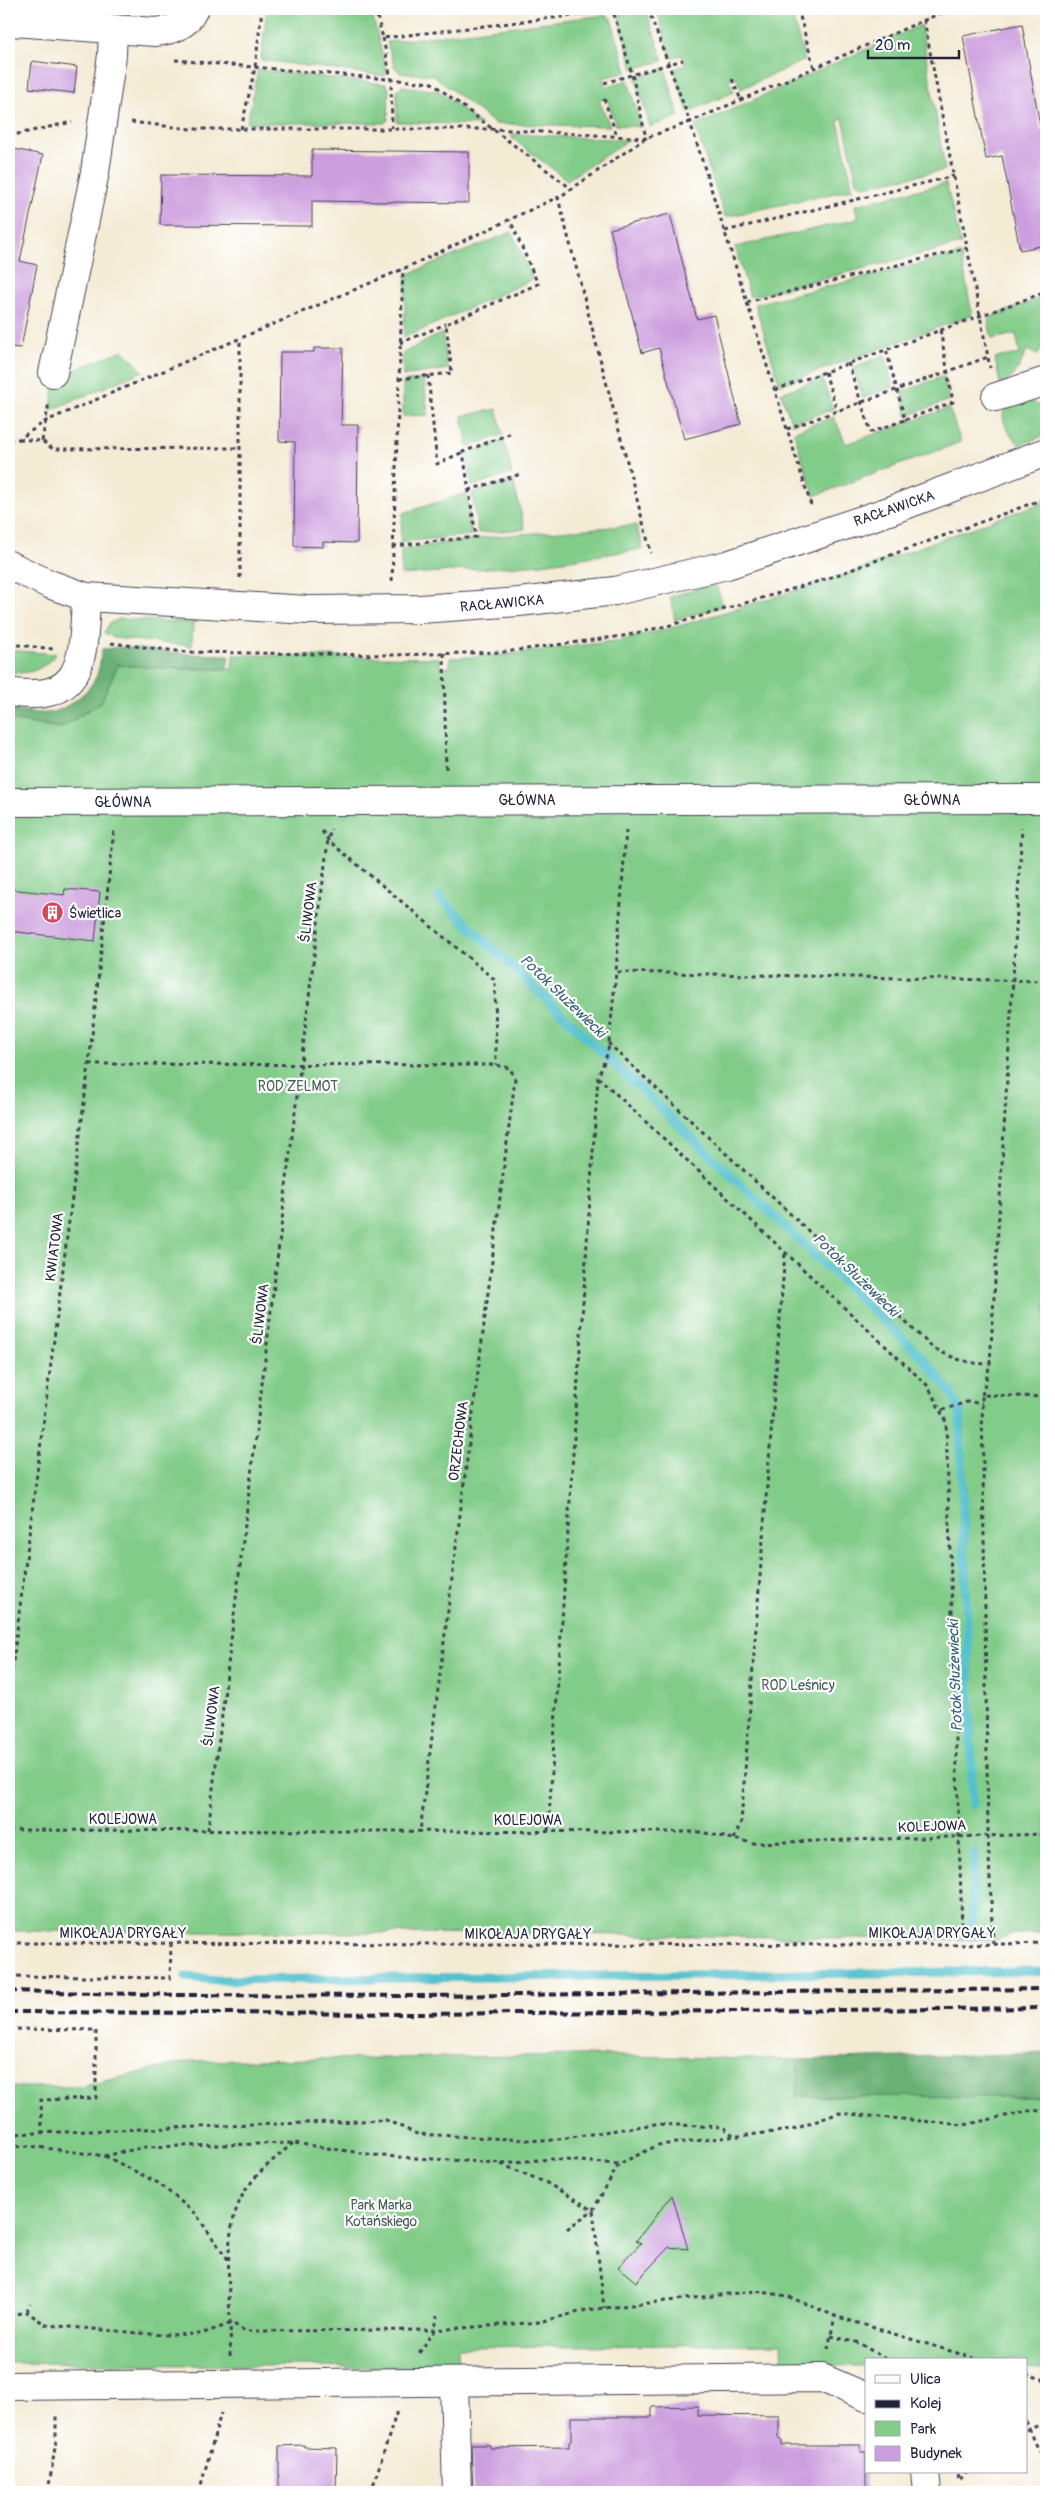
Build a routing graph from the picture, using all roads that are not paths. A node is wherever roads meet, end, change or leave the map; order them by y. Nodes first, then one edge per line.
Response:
1 (194, 9) edge
2 (10, 21) edge
3 (113, 29) junction
4 (53, 372) road end
5 (1046, 381) edge
6 (996, 397) road end
7 (1046, 452) edge
8 (9, 565) edge
9 (86, 597) junction
10 (9, 692) edge
11 (1035, 800) edge
12 (9, 802) edge
13 (454, 2382) junction
14 (9, 2386) edge
15 (865, 2397) edge
16 (925, 2474) edge
17 (457, 2492) edge
18 (927, 2492) edge

1 - 3 street
2 - 3 street
3 - 4 street
5 - 6 street
7 - 9 street, RACŁAWICKA
8 - 9 street, RACŁAWICKA
9 - 10 street
11 - 12 street, GŁÓWNA
13 - 14 street
13 - 15 street
13 - 17 street
16 - 18 street

